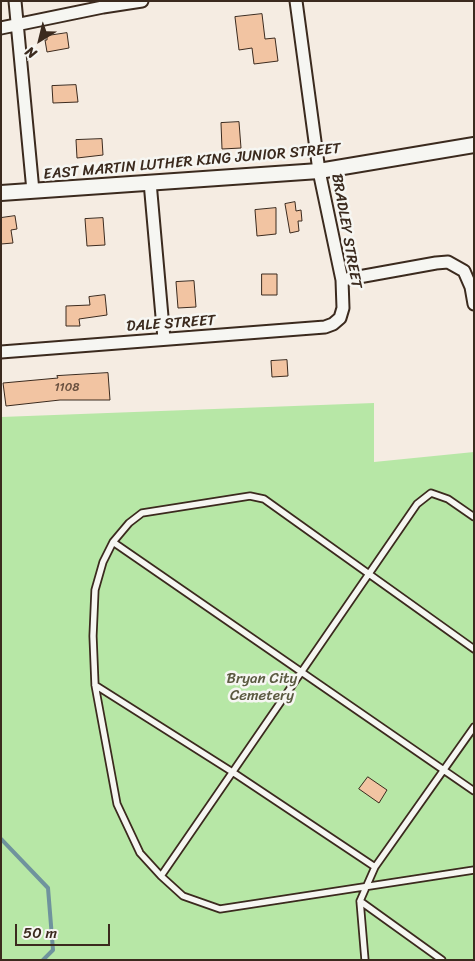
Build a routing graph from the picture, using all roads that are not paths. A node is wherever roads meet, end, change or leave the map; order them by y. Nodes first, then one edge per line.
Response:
1 (15, 1) edge
2 (142, 1) edge
3 (296, 1) edge
4 (18, 25) junction
5 (1, 28) edge
6 (474, 145) edge
7 (319, 171) junction
8 (150, 182) junction
9 (33, 191) junction
10 (1, 193) edge
11 (342, 280) junction
12 (474, 304) edge
13 (340, 318) joint
14 (164, 339) junction
15 (1, 352) edge
16 (474, 517) edge
17 (113, 542) junction
18 (369, 575) junction
19 (474, 650) edge
20 (302, 672) junction
21 (95, 685) junction
22 (474, 727) edge
23 (443, 770) junction
24 (234, 773) junction
25 (474, 792) edge
26 (375, 867) junction
27 (474, 870) edge
28 (161, 876) junction
29 (365, 886) junction
30 (360, 901) junction
31 (365, 960) edge
32 (442, 960) edge

1 - 4 street
2 - 4 street
3 - 7 street, BRADLEY STREET
4 - 5 street
4 - 9 street
6 - 7 street, EAST MARTIN LUTHER KING JUNIOR STREET
7 - 8 street, EAST MARTIN LUTHER KING JUNIOR STREET
7 - 11 street, BRADLEY STREET
8 - 9 street, EAST MARTIN LUTHER KING JUNIOR STREET
8 - 14 street
9 - 10 street, EAST MARTIN LUTHER KING JUNIOR STREET
11 - 12 street
11 - 13 street, BRADLEY STREET
13 - 14 street, DALE STREET
14 - 15 street, DALE STREET
16 - 18 lane
17 - 18 lane
17 - 20 lane
17 - 21 lane
18 - 19 lane
18 - 20 lane
20 - 23 lane
20 - 24 lane
21 - 24 lane
21 - 28 lane
22 - 23 lane
23 - 25 lane
23 - 26 lane
24 - 26 lane
24 - 28 lane
26 - 29 lane
27 - 29 lane
28 - 29 lane
29 - 30 lane
30 - 31 lane
30 - 32 lane

